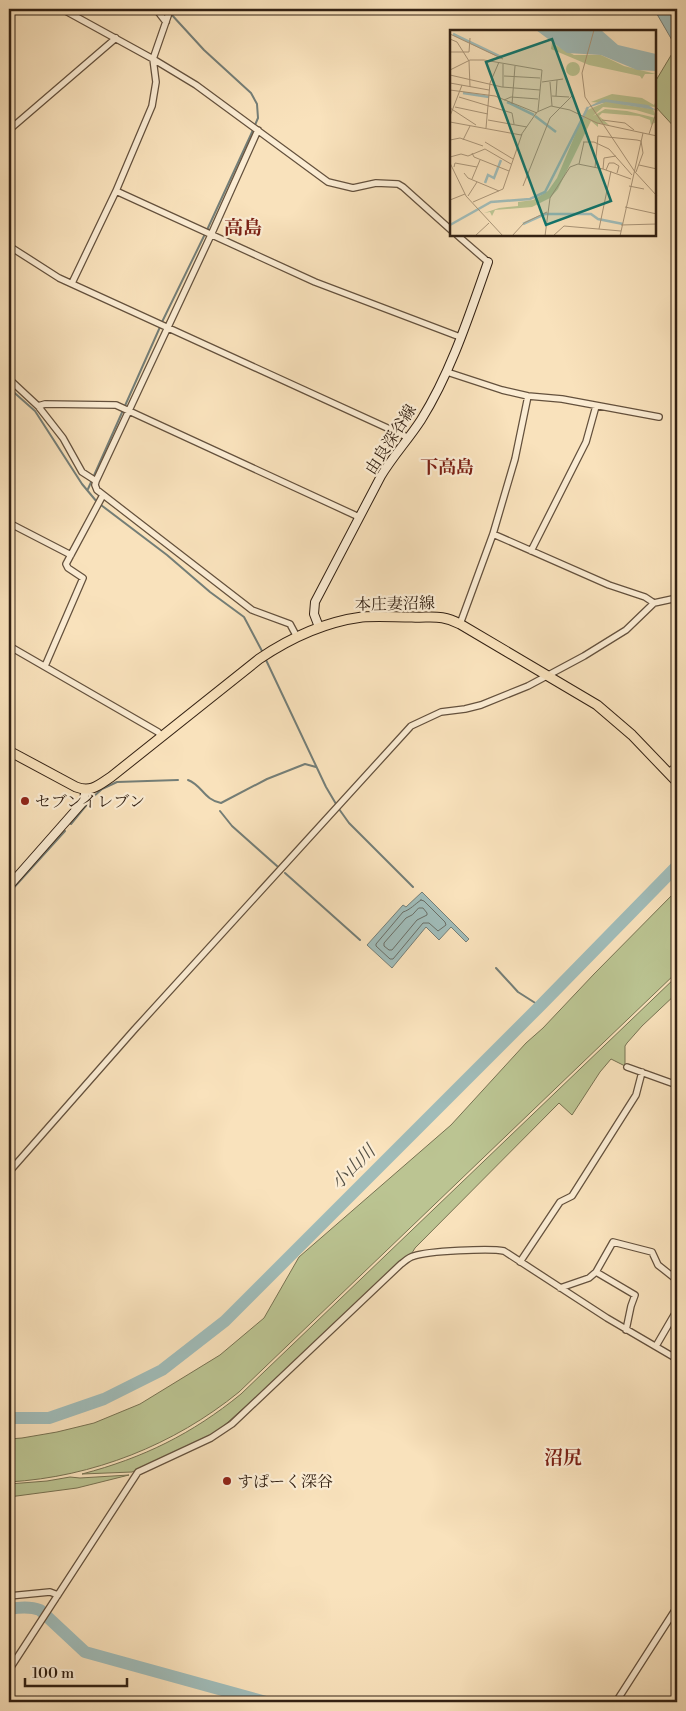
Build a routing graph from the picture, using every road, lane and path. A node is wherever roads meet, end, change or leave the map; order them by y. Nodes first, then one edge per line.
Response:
1 (62, 9) edge
2 (156, 9) edge
3 (170, 10) edge
4 (167, 19) junction
5 (116, 38) junction
6 (153, 59) junction
7 (9, 130) edge
8 (258, 130) junction
9 (116, 191) junction
10 (450, 229) edge
11 (211, 235) junction
12 (458, 236) edge
13 (9, 246) edge
14 (488, 262) joint
15 (72, 283) junction
16 (167, 326) junction
17 (460, 338) junction
18 (446, 372) junction
19 (9, 379) edge
20 (528, 396) junction
21 (38, 406) junction
22 (596, 406) junction
23 (128, 410) junction
24 (659, 417) dead end
25 (407, 438) junction
26 (96, 481) junction
27 (103, 495) junction
28 (359, 517) junction
29 (9, 523) edge
30 (493, 534) junction
31 (531, 551) junction
32 (71, 555) junction
33 (677, 598) edge
34 (654, 603) junction
35 (460, 624) junction
36 (319, 627) junction
37 (297, 637) junction
38 (9, 646) edge
39 (45, 666) junction
40 (547, 676) junction
41 (162, 736) junction
42 (9, 750) edge
43 (677, 766) edge
44 (673, 777) edge
45 (86, 790) junction
46 (9, 886) edge
47 (627, 1067) dead end
48 (642, 1072) junction
49 (677, 1085) edge
50 (9, 1172) edge
51 (520, 1262) junction
52 (596, 1272) junction
53 (677, 1280) edge
54 (560, 1288) junction
55 (677, 1310) edge
56 (626, 1330) junction
57 (656, 1346) junction
58 (677, 1359) edge
59 (58, 1595) junction
60 (9, 1596) edge
61 (677, 1607) edge
62 (9, 1670) edge
63 (616, 1702) edge

1 - 5 street
2 - 4 street
3 - 4 street
4 - 6 street
5 - 6 street
5 - 7 street
6 - 8 street
6 - 9 street
8 - 10 street
8 - 11 street
9 - 11 street
9 - 15 street
11 - 16 street
11 - 17 street
12 - 14 street
13 - 15 street
14 - 17 main road, 由良深谷線
15 - 16 street
16 - 23 street
16 - 25 street
17 - 18 main road, 由良深谷線
18 - 20 street
18 - 25 main road, 由良深谷線
19 - 21 street
20 - 22 street
20 - 30 street
21 - 23 street
21 - 26 street
22 - 24 street
22 - 31 street
23 - 26 street
23 - 28 street
25 - 28 main road, 由良深谷線
26 - 27 street
27 - 32 street
27 - 37 street
28 - 36 main road, 由良深谷線
29 - 32 street
30 - 31 street
30 - 35 street
31 - 34 street
32 - 39 street
33 - 34 street
34 - 40 street
35 - 36 main road, 本庄妻沼線
35 - 40 main road, 本庄妻沼線
36 - 37 main road, 本庄妻沼線
37 - 41 main road, 本庄妻沼線
38 - 39 street
39 - 41 street
40 - 44 main road, 本庄妻沼線
40 - 50 street
41 - 45 main road, 本庄妻沼線
42 - 45 main road
43 - 44 street
45 - 46 main road
47 - 48 street
48 - 49 street
48 - 51 street
51 - 54 street
51 - 59 street
52 - 53 street
52 - 54 street
52 - 56 street
54 - 56 street
55 - 57 street
56 - 57 street
57 - 58 street
59 - 60 street
59 - 62 street
61 - 63 street

